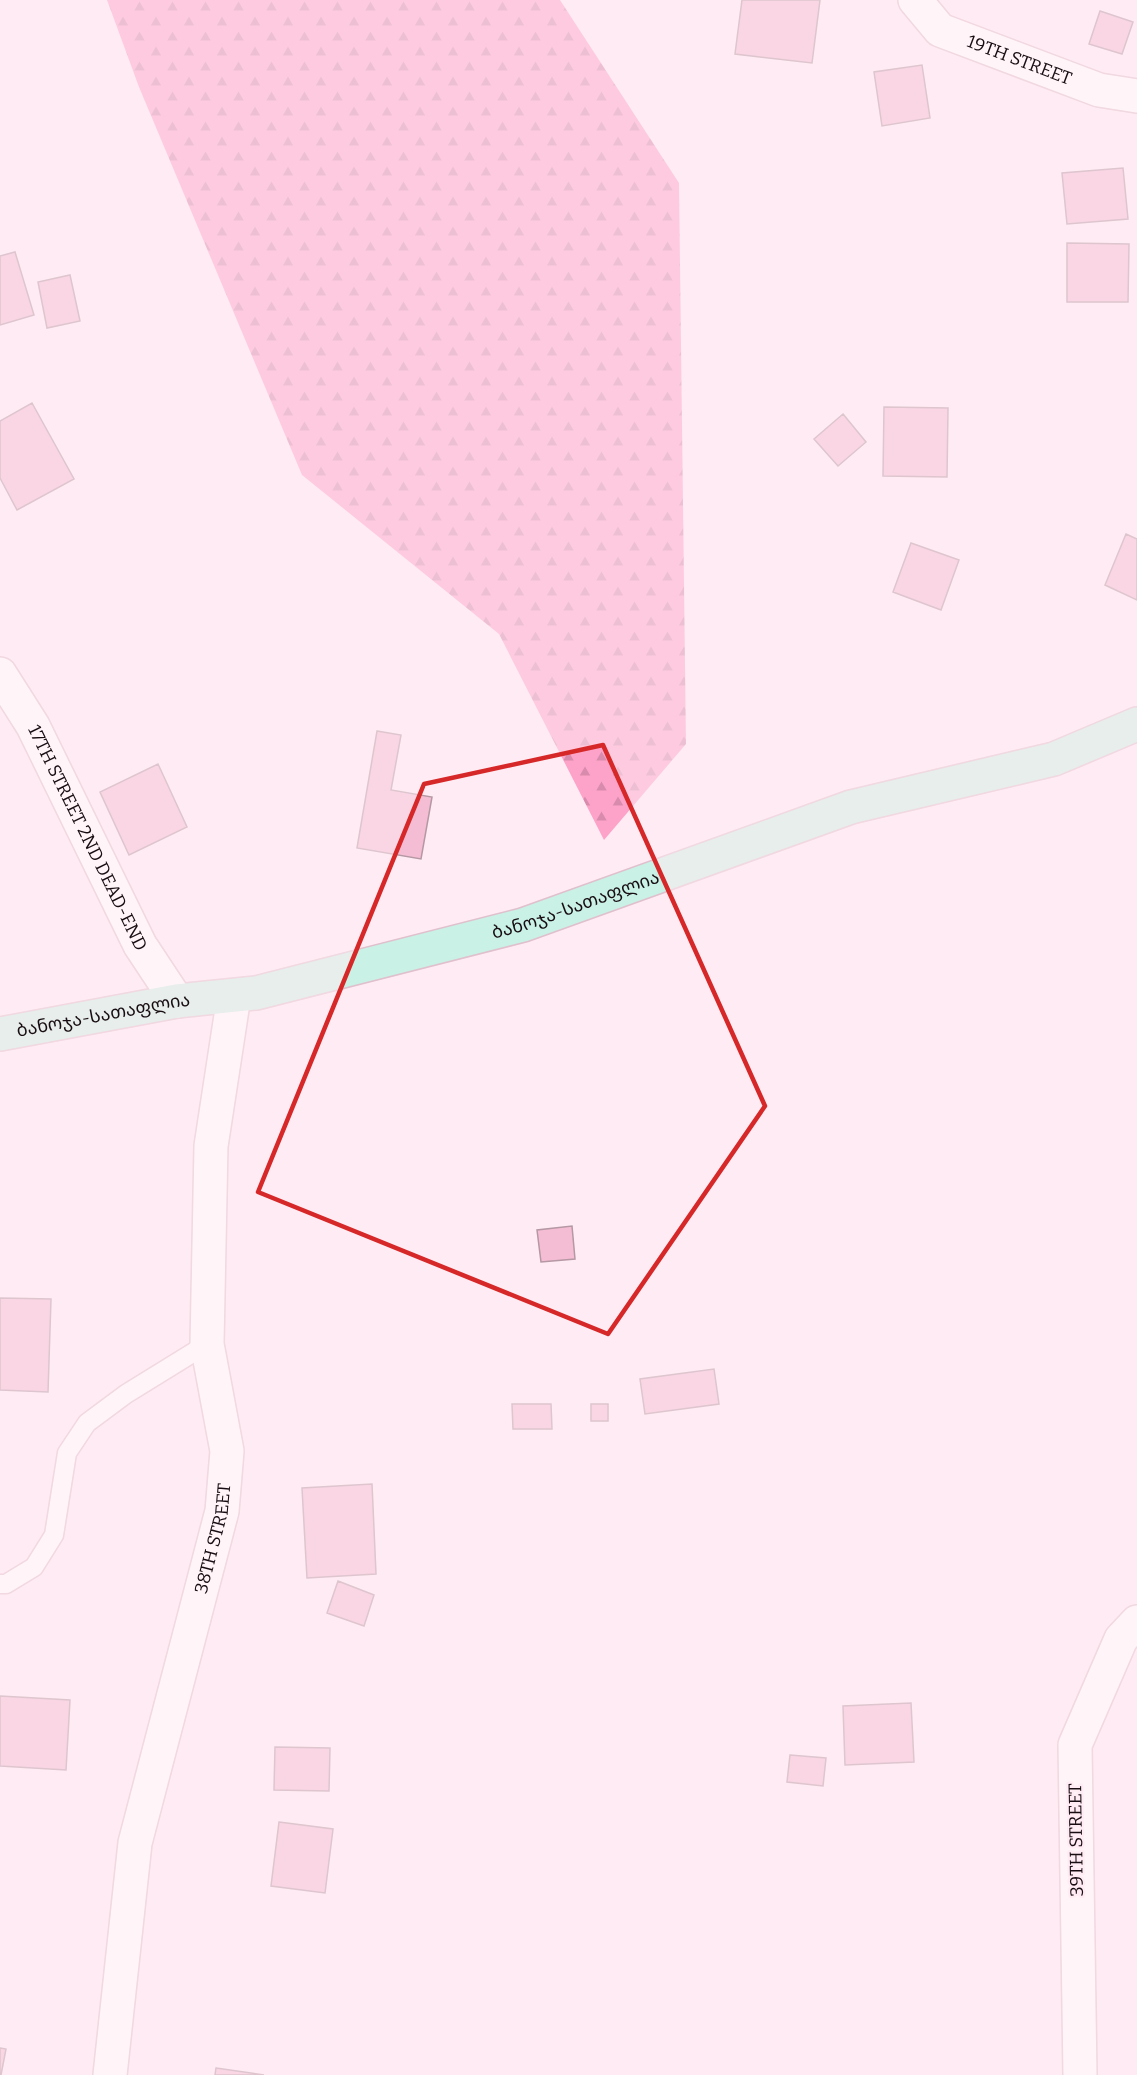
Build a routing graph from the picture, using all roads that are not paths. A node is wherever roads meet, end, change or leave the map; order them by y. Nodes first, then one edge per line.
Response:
1 (915, 0) edge
2 (1137, 96) edge
3 (0, 674) edge
4 (1137, 724) edge
5 (234, 996) junction
6 (177, 1001) junction
7 (0, 1034) edge
8 (207, 1344) junction
9 (0, 1584) edge
10 (1137, 1622) edge
11 (110, 2075) edge
12 (1080, 2075) edge

1 - 2 street, 19TH STREET
3 - 6 street, 17TH STREET 2ND DEAD-END
4 - 5 street, ბანოჯა-სათაფლია
5 - 6 street, ბანოჯა-სათაფლია
5 - 8 street, 38TH STREET
6 - 7 street, ბანოჯა-სათაფლია
8 - 9 lane
8 - 11 street, 38TH STREET
10 - 12 street, 39TH STREET

